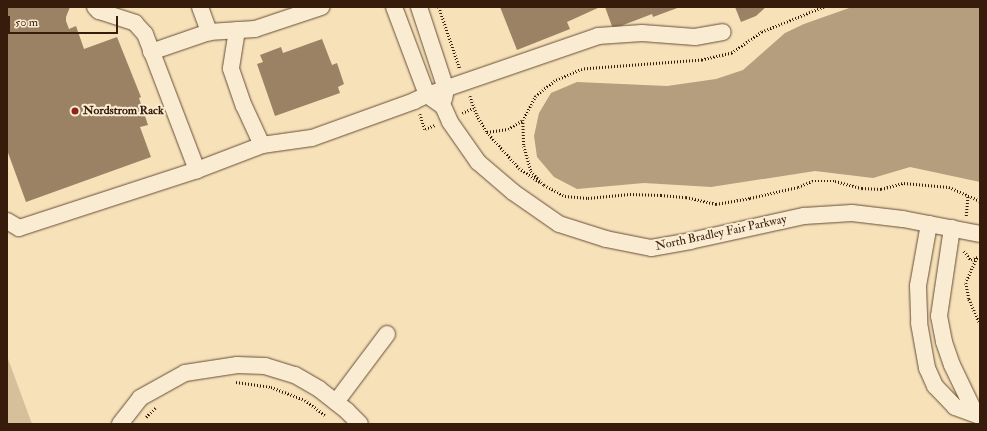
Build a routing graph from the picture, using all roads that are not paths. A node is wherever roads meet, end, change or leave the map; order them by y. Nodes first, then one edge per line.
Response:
1 (95, 7) edge
2 (200, 7) edge
3 (321, 7) edge
4 (394, 7) edge
5 (419, 7) edge
6 (238, 30) junction
7 (209, 32) junction
8 (723, 32) dead end
9 (151, 52) junction
10 (446, 89) junction
11 (427, 95) junction
12 (443, 106) junction
13 (262, 145) junction
14 (197, 170) junction
15 (7, 221) edge
16 (929, 224) junction
17 (952, 228) junction
18 (980, 234) edge
19 (387, 334) dead end
20 (336, 402) junction
21 (978, 414) edge
22 (120, 424) edge
23 (360, 424) edge

1 - 9 street
2 - 7 street
3 - 6 street
4 - 11 street
5 - 10 street
6 - 7 street
6 - 13 street
7 - 9 street
8 - 10 street
9 - 14 street
10 - 11 street
10 - 12 street
11 - 12 street
11 - 13 street
12 - 16 street, North Bradley Fair Parkway
13 - 14 street
14 - 15 street
16 - 17 street, North Bradley Fair Parkway
16 - 21 street
17 - 18 street, North Bradley Fair Parkway
17 - 21 street
19 - 20 street
20 - 22 street
20 - 23 street

